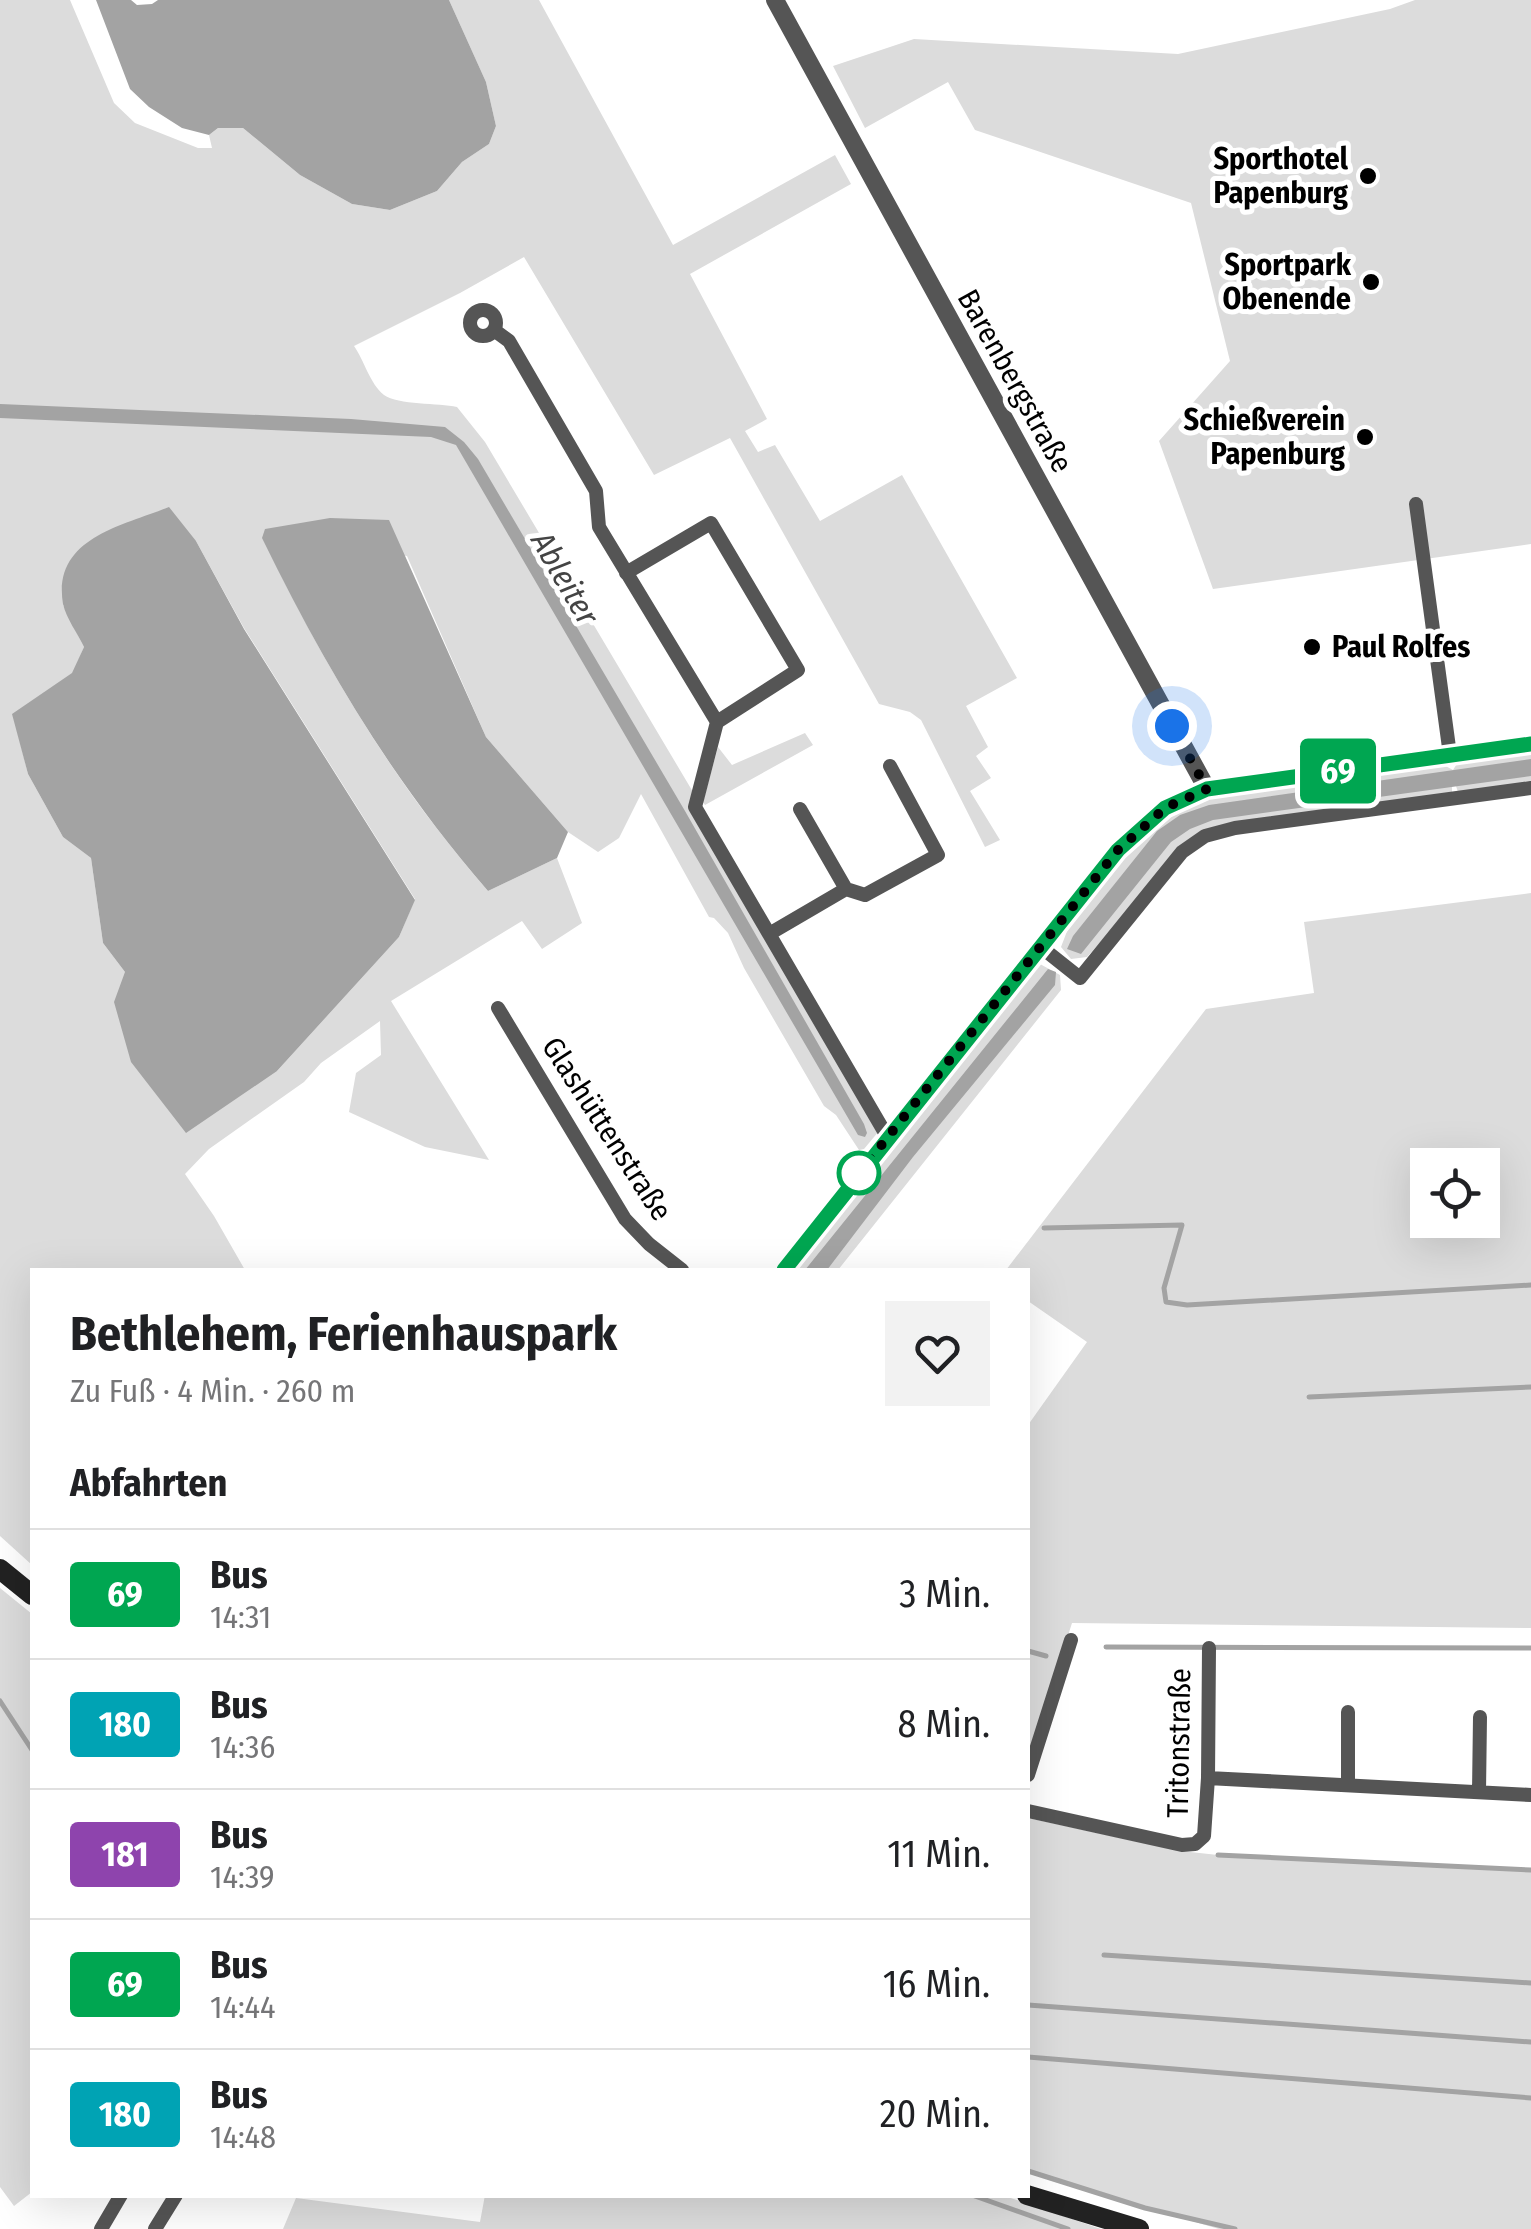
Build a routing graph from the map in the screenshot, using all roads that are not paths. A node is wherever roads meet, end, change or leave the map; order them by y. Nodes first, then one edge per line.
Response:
1 (775, 0) edge
2 (494, 330) dead end
3 (1416, 504) dead end
4 (626, 573) junction
5 (716, 722) junction
6 (1531, 744) edge
7 (1450, 755) junction
8 (890, 766) dead end
9 (1531, 788) edge
10 (1207, 789) junction
11 (800, 809) dead end
12 (846, 889) junction
13 (769, 934) junction
14 (1041, 946) junction
15 (498, 1008) dead end
16 (888, 1138) junction
17 (679, 1268) edge
18 (786, 1268) edge
19 (0, 1569) edge
20 (30, 1593) edge
21 (1071, 1640) dead end
22 (1208, 1648) dead end
23 (1348, 1712) dead end
24 (1480, 1717) dead end
25 (1030, 1770) edge
26 (1208, 1778) junction
27 (1348, 1785) junction
28 (1479, 1792) junction
29 (1531, 1795) edge
30 (1030, 1811) edge
31 (1030, 2196) edge
32 (120, 2198) edge
33 (174, 2198) edge
34 (101, 2229) edge
35 (156, 2229) edge
36 (1139, 2229) edge

1 - 10 street, Barenbergstraße
2 - 4 street
3 - 7 street
4 - 5 street
4 - 5 street
5 - 13 street
6 - 7 street
7 - 10 street
8 - 12 street
9 - 14 street
10 - 14 street
11 - 12 street
12 - 13 street
13 - 16 street
14 - 16 street
15 - 17 street, Glashüttenstraße
16 - 18 street
19 - 20 main road
21 - 25 street
22 - 26 street, Tritonstraße
23 - 27 street
24 - 28 street
26 - 27 street
26 - 30 street, Tritonstraße
27 - 28 street
28 - 29 street
31 - 36 main road
32 - 34 street
33 - 35 street

